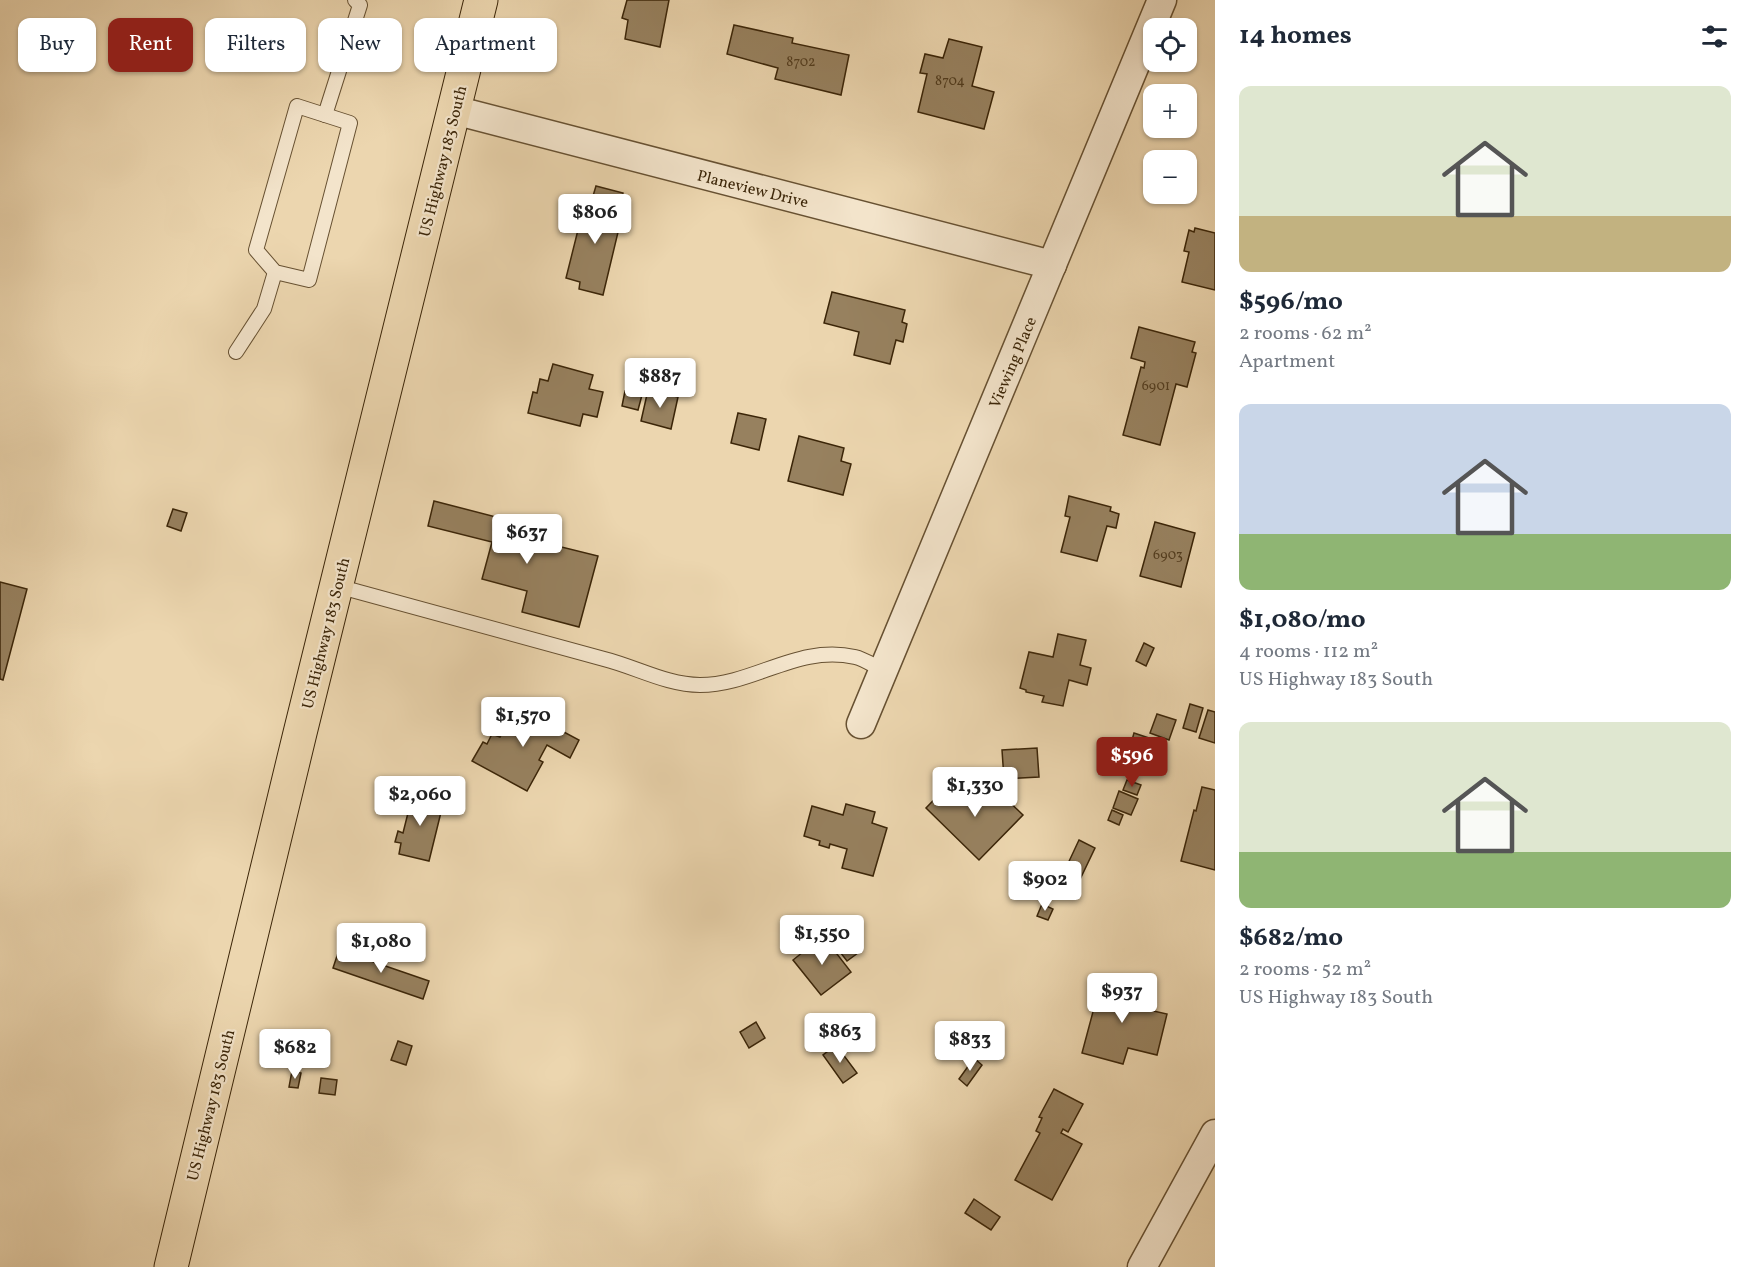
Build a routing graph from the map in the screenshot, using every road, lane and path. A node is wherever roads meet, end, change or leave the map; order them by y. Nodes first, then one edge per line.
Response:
1 (355, 0) edge
2 (482, 0) edge
3 (1162, 0) edge
4 (454, 110) junction
5 (325, 115) junction
6 (1052, 265) junction
7 (275, 272) junction
8 (236, 352) dead end
9 (337, 585) junction
10 (883, 670) junction
11 (861, 724) dead end
12 (1215, 1134) edge
13 (171, 1267) edge
14 (1142, 1267) edge

1 - 5 lane
2 - 4 highway, US Highway 183 South
3 - 6 street, Viewing Place
4 - 6 street, Planeview Drive
4 - 9 highway, US Highway 183 South
5 - 7 lane
5 - 7 lane
6 - 10 street, Viewing Place
7 - 8 lane
9 - 10 lane
9 - 13 highway, US Highway 183 South
10 - 11 street, Viewing Place
12 - 14 street

